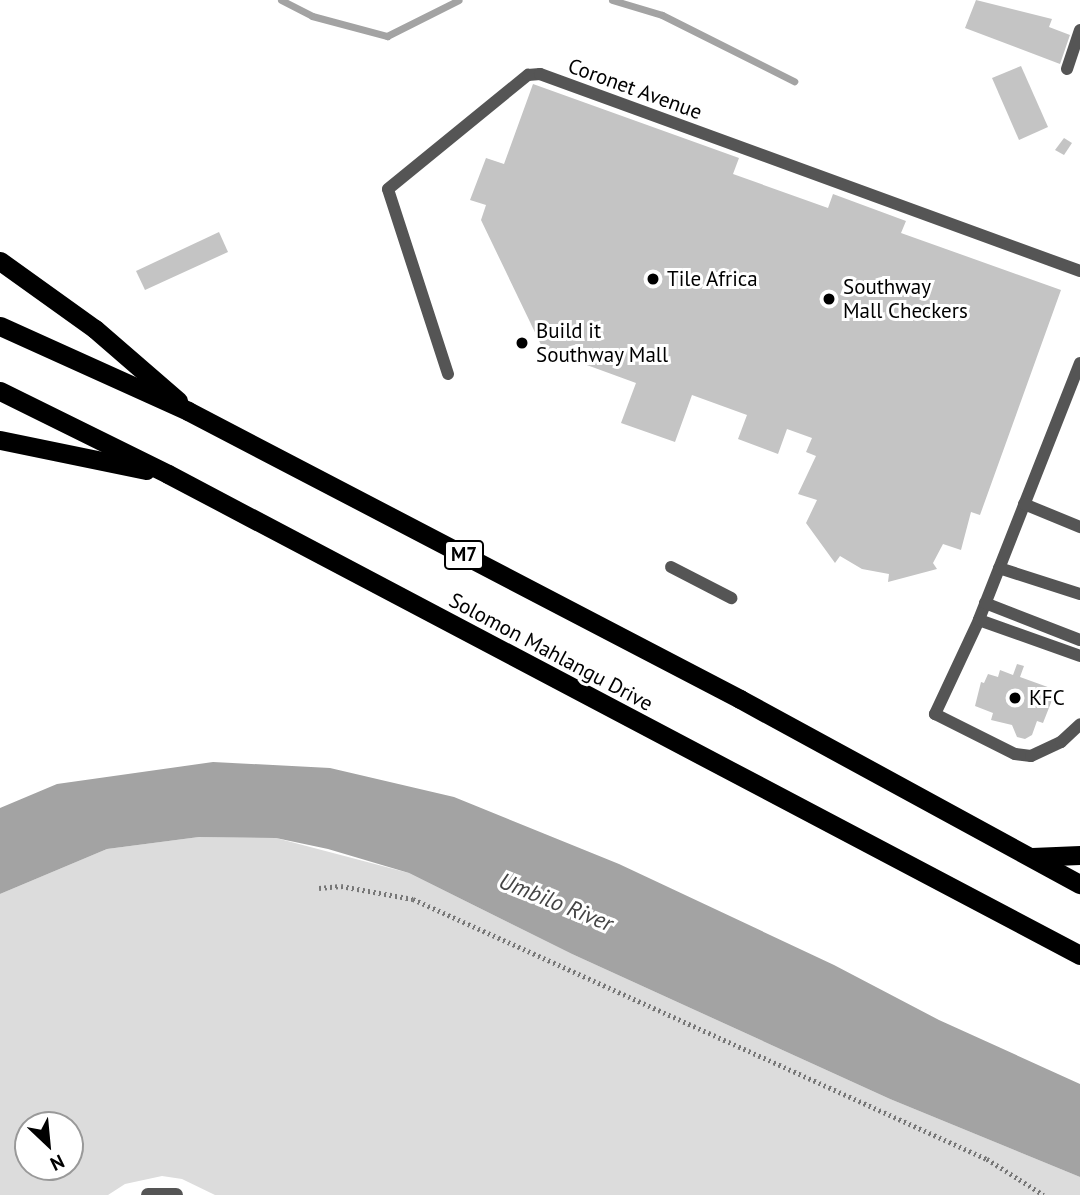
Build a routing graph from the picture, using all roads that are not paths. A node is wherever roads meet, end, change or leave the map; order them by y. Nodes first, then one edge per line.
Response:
1 (1080, 30) edge
2 (1067, 69) dead end
3 (0, 261) edge
4 (1080, 271) edge
5 (0, 326) edge
6 (1080, 363) edge
7 (449, 374) dead end
8 (1077, 380) edge
9 (0, 391) edge
10 (188, 411) junction
11 (0, 440) edge
12 (168, 474) junction
13 (1024, 504) junction
14 (1080, 527) edge
15 (671, 567) dead end
16 (999, 568) junction
17 (1080, 594) edge
18 (731, 598) dead end
19 (985, 603) junction
20 (979, 620) junction
21 (1080, 640) edge
22 (1080, 656) edge
23 (1079, 724) edge
24 (1080, 855) edge
25 (1031, 857) junction
26 (1080, 884) edge
27 (1080, 956) edge
28 (148, 1195) edge
29 (176, 1195) edge

1 - 2 lane
3 - 10 highway
4 - 7 lane, Coronet Avenue
5 - 10 highway, M7
6 - 8 lane
8 - 13 lane
9 - 12 highway, Solomon Mahlangu Drive
10 - 25 highway, M7
11 - 12 highway
12 - 27 highway, Solomon Mahlangu Drive
13 - 14 lane
13 - 16 lane
15 - 18 lane
16 - 17 lane
16 - 19 lane
19 - 20 lane
19 - 21 lane
20 - 22 lane
20 - 23 lane
24 - 25 highway
25 - 26 highway, M7
28 - 29 street

